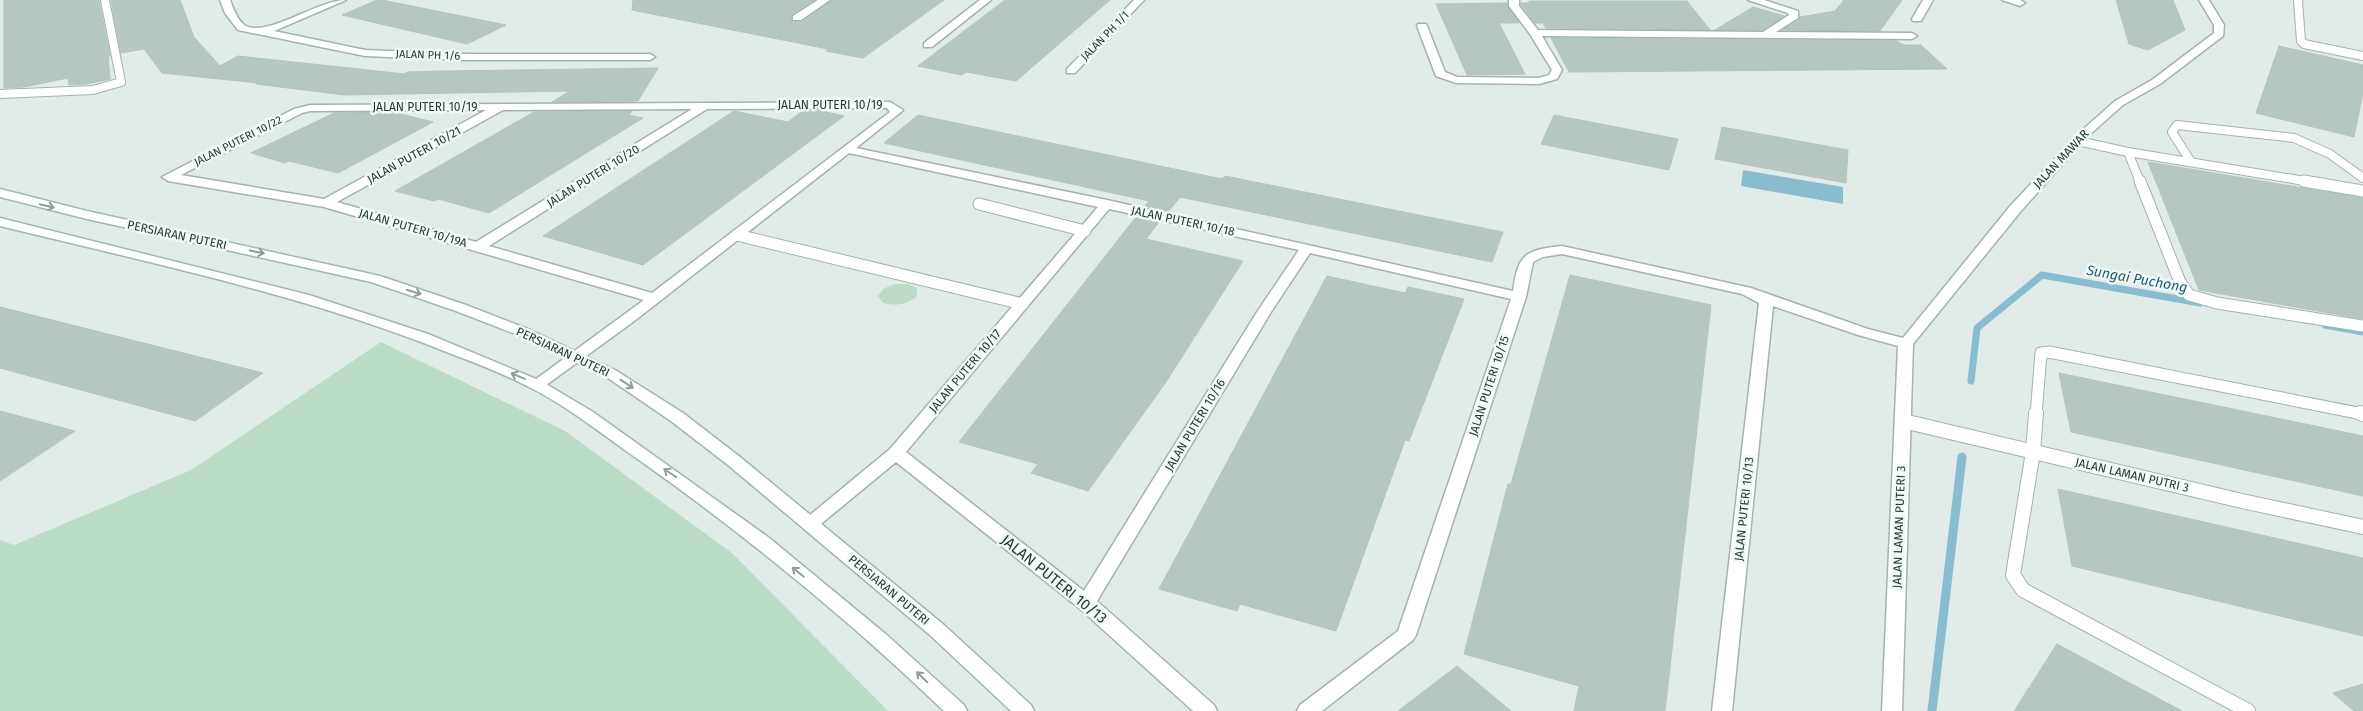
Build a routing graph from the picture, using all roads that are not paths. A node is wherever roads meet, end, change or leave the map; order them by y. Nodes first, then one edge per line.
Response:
1 (105, 0) edge
2 (226, 0) edge
3 (341, 0) edge
4 (824, 0) edge
5 (986, 0) edge
6 (1139, 0) edge
7 (1514, 0) edge
8 (1753, 0) edge
9 (1928, 0) edge
10 (2007, 0) edge
11 (2204, 0) edge
12 (2298, 0) edge
13 (2020, 3) dead end
14 (797, 18) dead end
15 (1917, 19) dead end
16 (1422, 26) dead end
17 (261, 33) junction
18 (1535, 33) junction
19 (1763, 36) junction
20 (1912, 36) dead end
21 (928, 45) dead end
22 (2363, 56) edge
23 (650, 57) dead end
24 (1071, 71) dead end
25 (0, 94) edge
26 (706, 105) junction
27 (502, 107) junction
28 (310, 108) joint
29 (2078, 141) junction
30 (846, 149) junction
31 (2128, 152) junction
32 (2191, 162) junction
33 (168, 177) joint
34 (2363, 178) edge
35 (2363, 191) edge
36 (0, 193) edge
37 (326, 203) junction
38 (979, 204) dead end
39 (1107, 204) junction
40 (0, 222) edge
41 (1085, 231) junction
42 (737, 235) junction
43 (480, 246) junction
44 (1307, 248) junction
45 (1519, 297) junction
46 (653, 298) junction
47 (1763, 303) junction
48 (1022, 304) junction
49 (2363, 326) edge
50 (1906, 343) junction
51 (576, 358) junction
52 (537, 385) junction
53 (2363, 414) edge
54 (1903, 421) junction
55 (2033, 452) junction
56 (896, 453) junction
57 (810, 524) junction
58 (2363, 526) edge
59 (1086, 603) junction
60 (957, 711) edge
61 (1024, 711) edge
62 (1208, 711) edge
63 (1307, 711) edge
64 (1722, 711) edge
65 (1892, 711) edge
66 (2248, 711) edge

1 - 25 lane
2 - 17 street, JALAN PH 1/6
3 - 17 street
4 - 14 street
5 - 21 street
6 - 24 street, JALAN PH 1/1
7 - 18 street
8 - 19 street
9 - 15 street
10 - 13 street
11 - 29 street, JALAN MAWAR
12 - 22 lane
16 - 18 street
17 - 23 street, JALAN PH 1/6
18 - 19 street
19 - 20 street
26 - 27 street, JALAN PUTERI 10/19
26 - 30 street, JALAN PUTERI 10/19
26 - 43 street, JALAN PUTERI 10/20
27 - 28 street, JALAN PUTERI 10/19
27 - 37 street, JALAN PUTERI 10/21
28 - 33 street, JALAN PUTERI 10/22
29 - 31 lane
29 - 50 street, JALAN MAWAR
30 - 39 street, JALAN PUTERI 10/18
30 - 42 street, JALAN PUTERI 10/19
31 - 32 lane
31 - 49 lane
32 - 34 lane
32 - 35 lane
33 - 37 street, JALAN PUTERI 10/19A
36 -> 51 street, PERSIARAN PUTERI
37 - 43 street, JALAN PUTERI 10/19A
38 - 41 lane
39 - 41 street, JALAN PUTERI 10/17
39 - 44 street, JALAN PUTERI 10/18
52 -> 40 street
41 - 48 street, JALAN PUTERI 10/17
42 - 46 street, JALAN PUTERI 10/19
42 - 48 lane
43 - 46 street, JALAN PUTERI 10/19A
44 - 45 street, JALAN PUTERI 10/18
44 - 59 street, JALAN PUTERI 10/16
45 - 47 street, JALAN PUTERI 10/15
45 - 63 street, JALAN PUTERI 10/15
46 - 51 street, JALAN PUTERI 10/19
47 - 50 street, JALAN PUTERI 10/15
47 - 64 street, JALAN PUTERI 10/13
48 - 56 street, JALAN PUTERI 10/17
50 - 54 street, JALAN LAMAN PUTERI 3
51 - 52 street, JALAN PUTERI 10/19
51 -> 57 street, PERSIARAN PUTERI
60 -> 52 street
53 - 55 lane
54 - 55 lane, JALAN LAMAN PUTRI 3
54 - 65 street, JALAN LAMAN PUTERI 3
55 - 58 lane, JALAN LAMAN PUTRI 3
55 - 66 lane
56 - 57 street, JALAN PUTERI 10/17
56 - 59 street, JALAN PUTERI 10/13
57 - 61 street, PERSIARAN PUTERI
59 - 62 street, JALAN PUTERI 10/13

